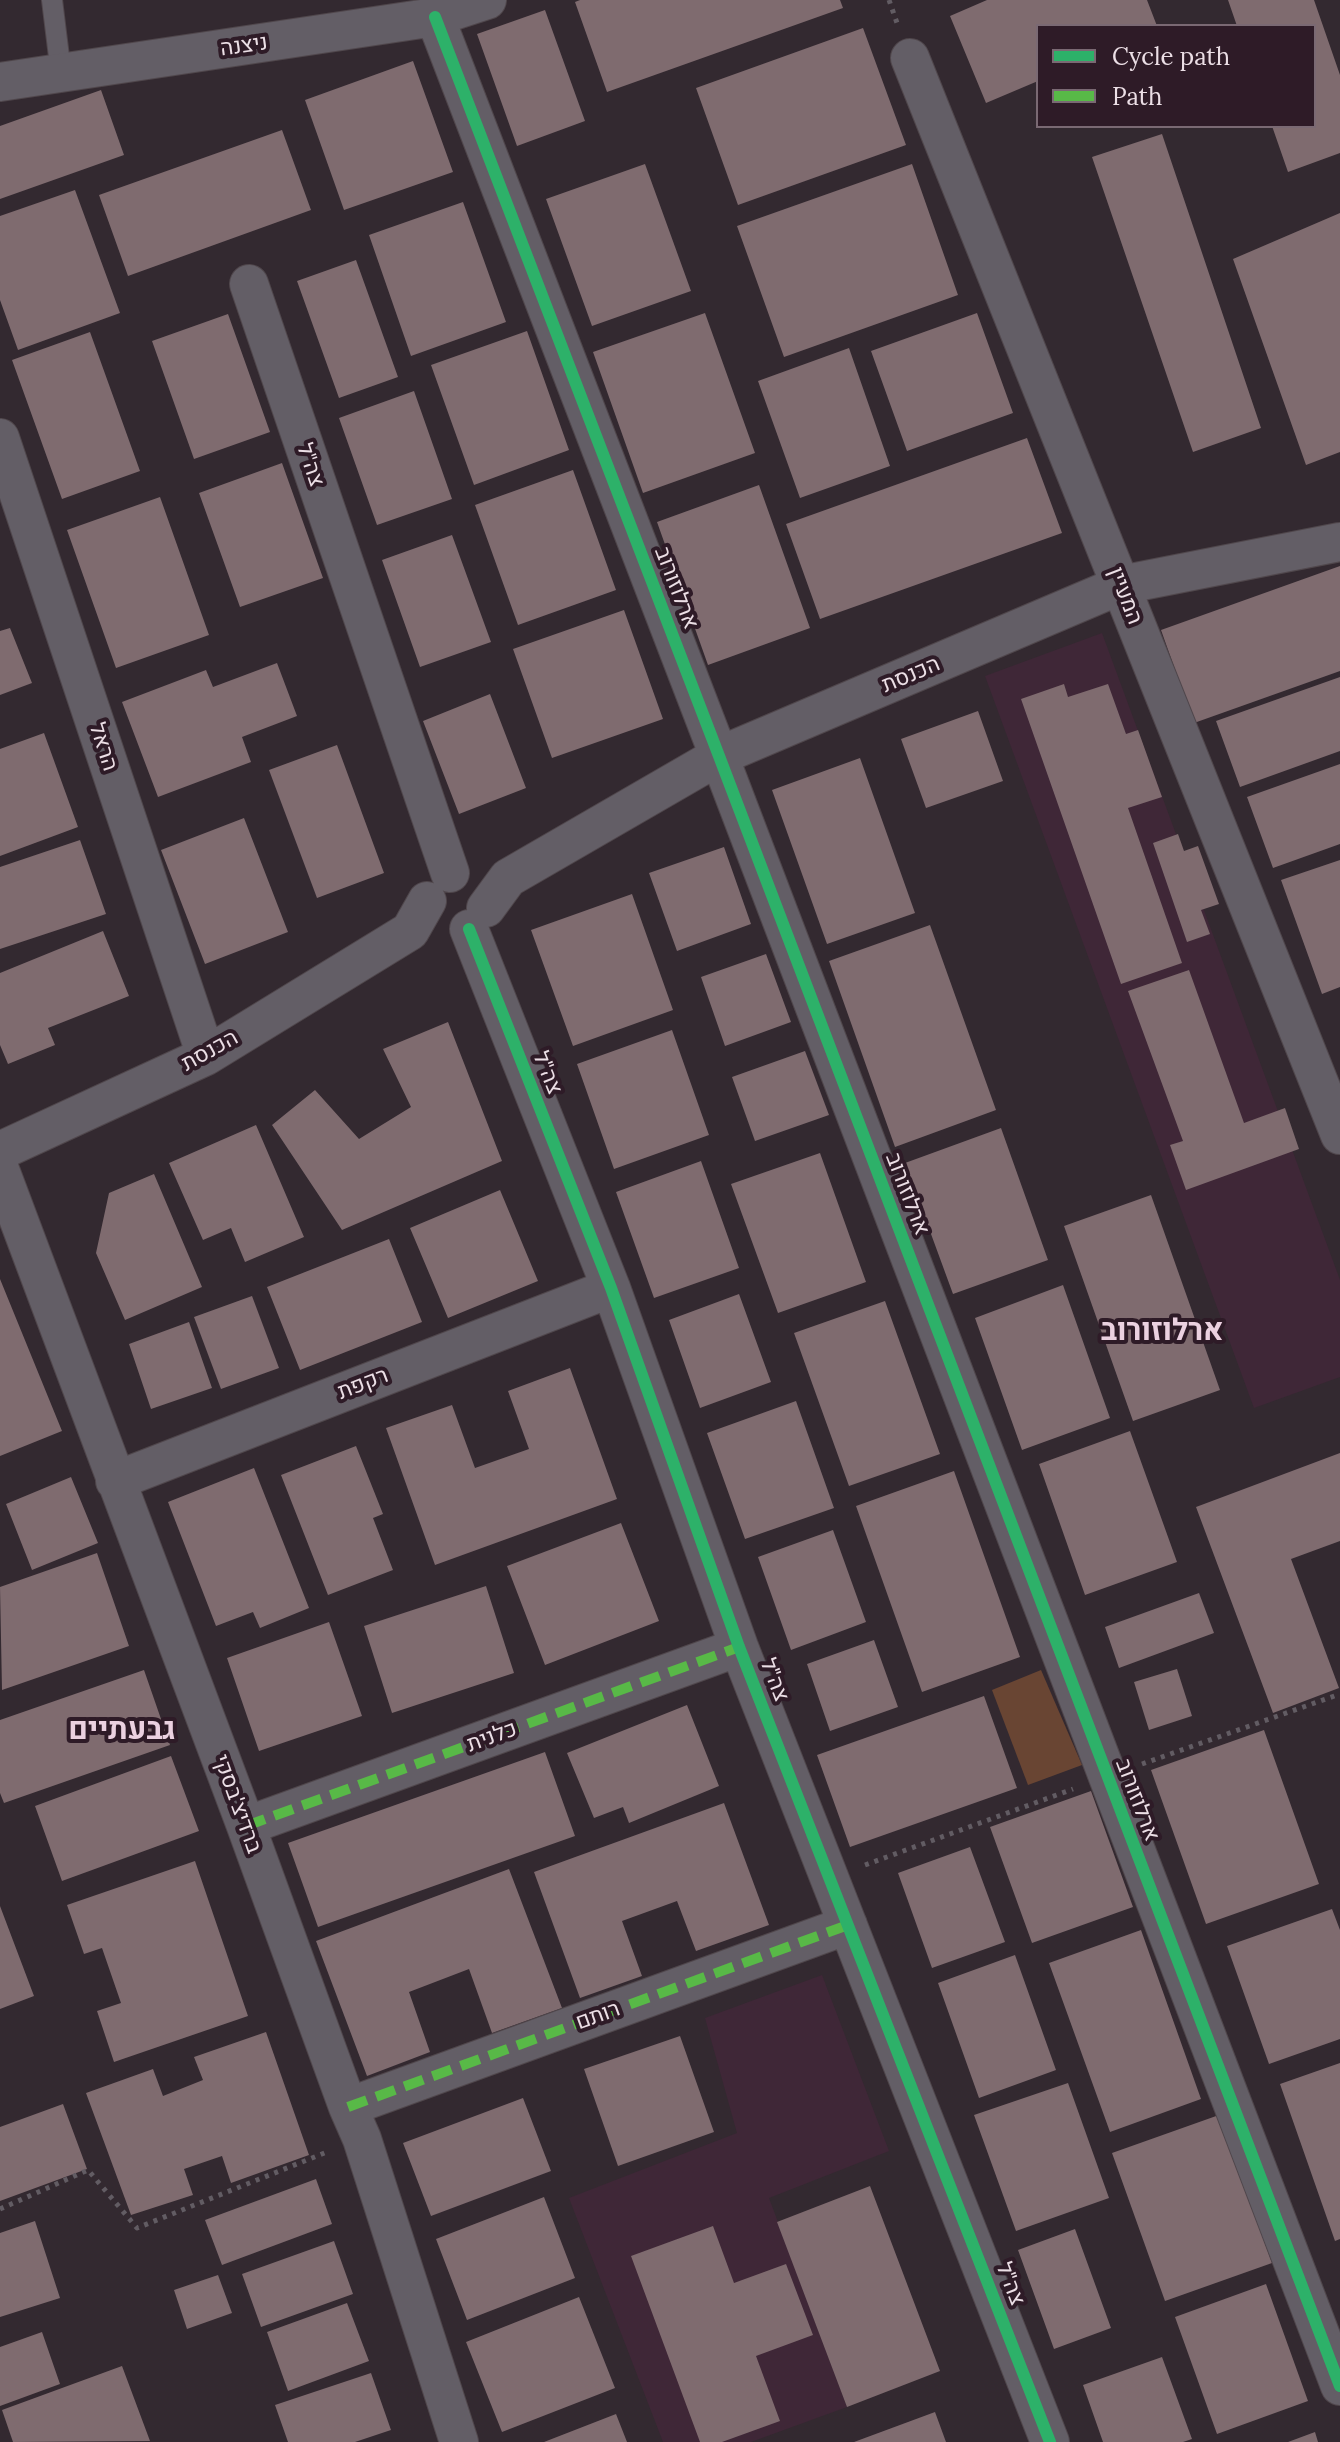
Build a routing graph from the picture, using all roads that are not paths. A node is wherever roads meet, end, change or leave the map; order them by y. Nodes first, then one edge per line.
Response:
1 (52, 0) edge
2 (487, 0) edge
3 (435, 17) junction
4 (910, 58) dead end
5 (61, 73) junction
6 (0, 82) edge
7 (249, 284) dead end
8 (0, 438) edge
9 (1340, 542) edge
10 (1121, 585) junction
11 (719, 756) junction
12 (459, 904) junction
13 (206, 1056) junction
14 (1340, 1135) edge
15 (0, 1151) edge
16 (0, 1170) edge
17 (611, 1288) junction
18 (115, 1481) junction
19 (739, 1647) junction
20 (246, 1826) junction
21 (848, 1925) junction
22 (355, 2123) junction
23 (1340, 2386) edge
24 (459, 2442) edge
25 (1050, 2442) edge

1 - 5 lane
2 - 3 street, ניצנה
3 - 5 street, ניצנה
3 - 11 street, ארלוזורוב
4 - 10 street, המעיין
5 - 6 street, ניצנה
7 - 12 street, צה"ל
8 - 13 street, הראל
9 - 10 street, הכנסת
10 - 11 street, הכנסת
10 - 14 street, המעיין
11 - 12 street, הכנסת
11 - 23 street, ארלוזורוב
12 - 13 street, הכנסת
12 - 17 street, צה"ל
13 - 15 street, הכנסת
16 - 18 street, ברדיצ'בסקי
17 - 18 street, רקפת
17 - 19 street, צה"ל
18 - 20 street, ברדיצ'בסקי
19 - 20 street, כלנית
19 - 21 street, צה"ל
20 - 22 street, ברדיצ'בסקי
21 - 22 street, רותם
21 - 25 street, צה"ל
22 - 24 street, ברדיצ'בסקי

